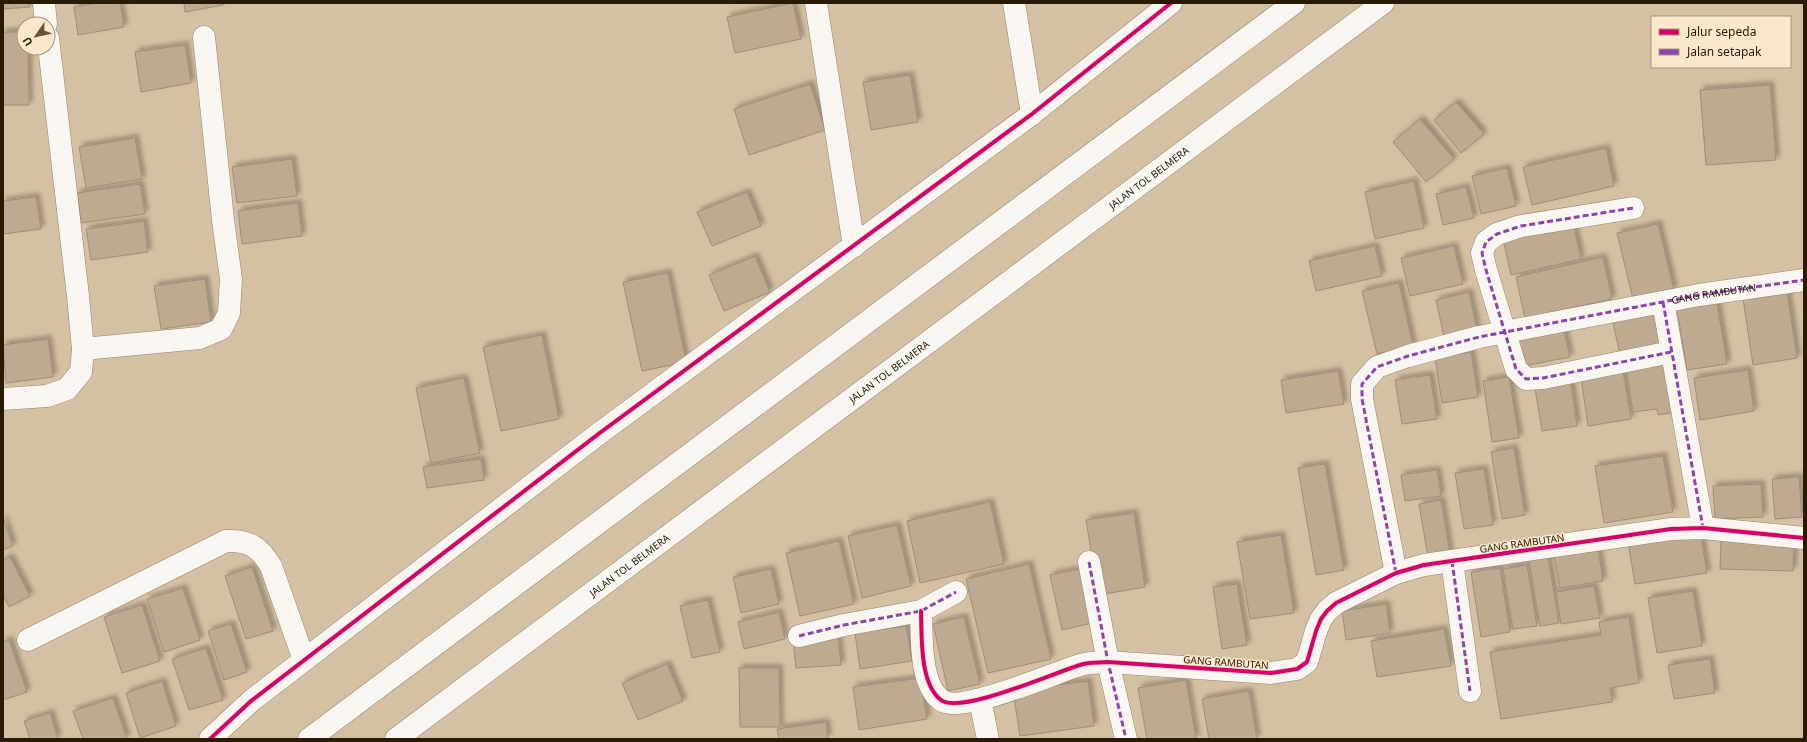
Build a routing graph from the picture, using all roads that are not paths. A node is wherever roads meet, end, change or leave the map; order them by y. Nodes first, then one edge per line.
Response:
1 (44, 3) edge
2 (816, 3) edge
3 (1014, 3) edge
4 (1171, 3) edge
5 (1294, 3) edge
6 (1383, 3) edge
7 (45, 16) edge
8 (204, 37) dead end
9 (50, 56) edge
10 (1032, 114) junction
11 (1633, 208) dead end
12 (854, 246) junction
13 (1804, 280) edge
14 (1663, 302) junction
15 (1506, 332) junction
16 (83, 349) junction
17 (1671, 352) junction
18 (3, 399) edge
19 (1703, 528) junction
20 (1804, 538) edge
21 (1452, 561) junction
22 (1089, 562) dead end
23 (1396, 573) junction
24 (956, 592) dead end
25 (922, 610) junction
26 (799, 636) dead end
27 (28, 640) dead end
28 (304, 660) junction
29 (1108, 662) junction
30 (1470, 691) dead end
31 (980, 700) junction
32 (210, 739) edge
33 (309, 739) edge
34 (396, 739) edge
35 (988, 739) edge
36 (1126, 739) edge

1 - 7 main road
2 - 12 main road
3 - 10 main road
4 - 10 main road
5 - 33 main road
6 - 34 main road, JALAN TOL BELMERA
8 - 16 main road
9 - 16 main road
10 - 12 main road
11 - 15 main road
12 - 28 main road
13 - 14 main road, GANG RAMBUTAN
14 - 15 main road
14 - 17 main road, GANG RAMBUTAN
15 - 17 main road
15 - 23 main road
16 - 18 main road
17 - 19 main road, GANG RAMBUTAN
19 - 20 main road
19 - 21 main road, GANG RAMBUTAN
21 - 23 main road, GANG RAMBUTAN
21 - 30 main road
22 - 29 main road
23 - 29 main road, GANG RAMBUTAN
24 - 25 main road
25 - 26 main road
25 - 31 main road, GANG RAMBUTAN
27 - 28 main road
28 - 32 main road
29 - 31 main road, GANG RAMBUTAN
29 - 36 main road
31 - 35 main road

